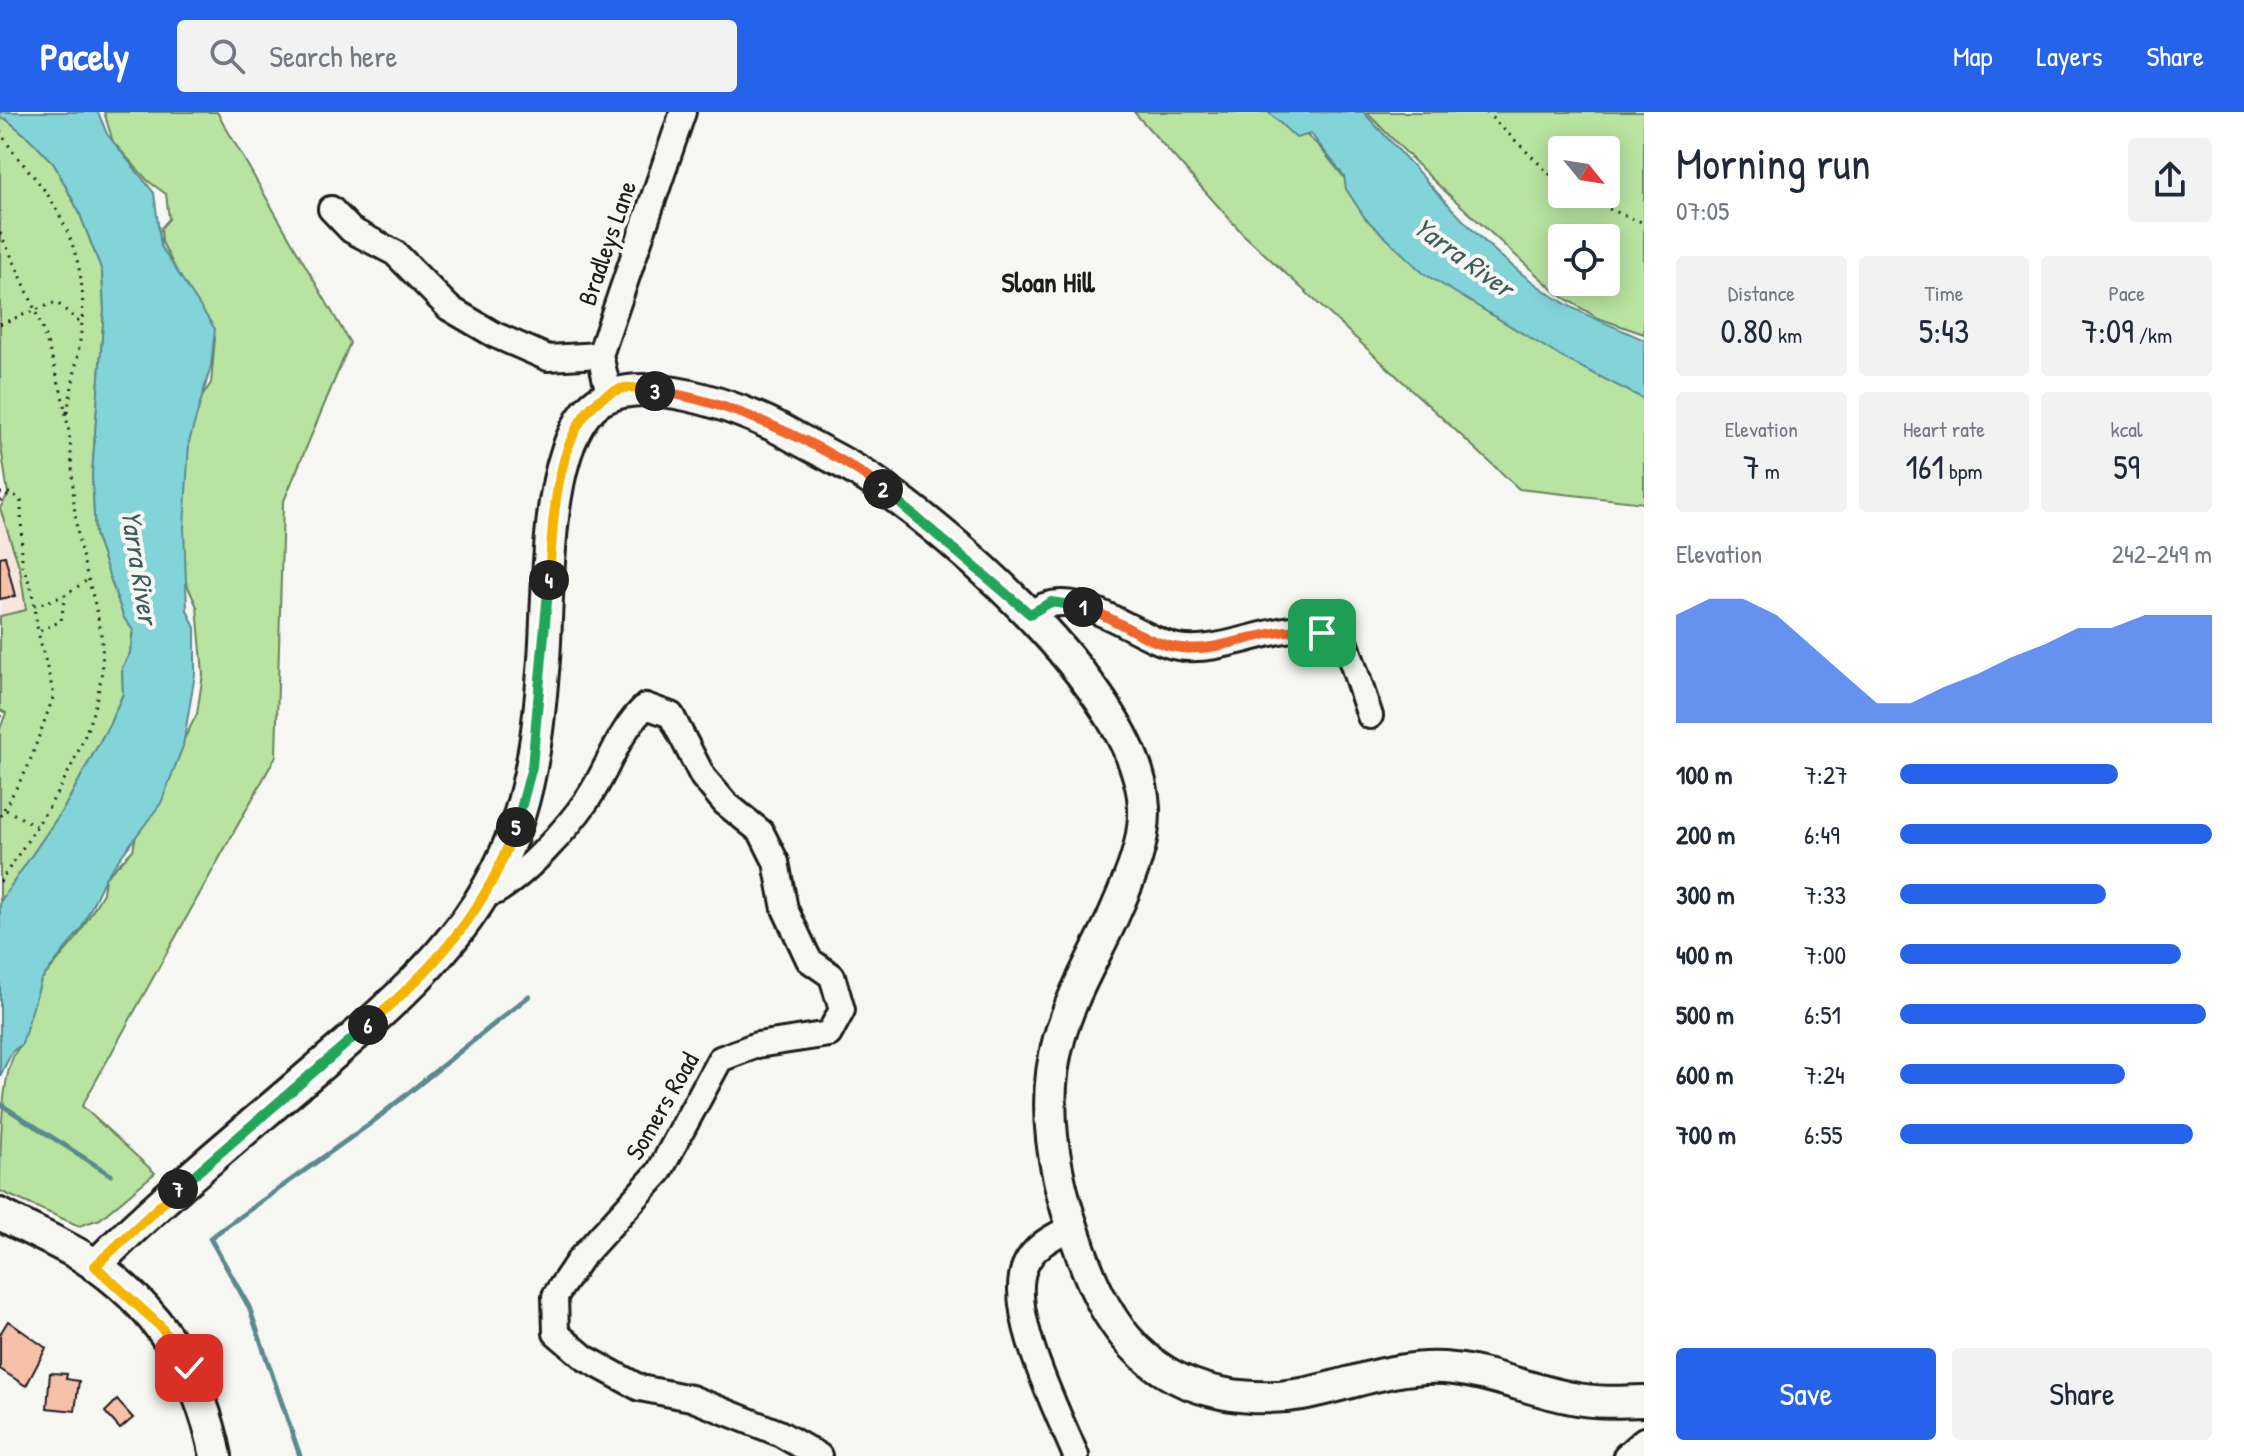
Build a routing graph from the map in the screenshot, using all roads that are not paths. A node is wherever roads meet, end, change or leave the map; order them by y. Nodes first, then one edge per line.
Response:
1 (683, 112) edge
2 (331, 209) dead end
3 (600, 355) junction
4 (609, 394) junction
5 (1030, 614) junction
6 (1370, 716) dead end
7 (488, 889) junction
8 (0, 1214) edge
9 (1072, 1227) junction
10 (106, 1255) junction
11 (1644, 1401) edge
12 (1644, 1440) edge
13 (216, 1456) edge
14 (819, 1456) edge
15 (1076, 1456) edge
16 (1626, 1456) edge

1 - 3 street, Bradleys Lane
2 - 3 street
3 - 4 street
4 - 5 main road
4 - 7 main road
5 - 6 street
5 - 9 main road
7 - 10 main road
7 - 14 street, Somers Road
8 - 10 main road
9 - 11 main road
9 - 15 street
10 - 13 main road
12 - 16 street

